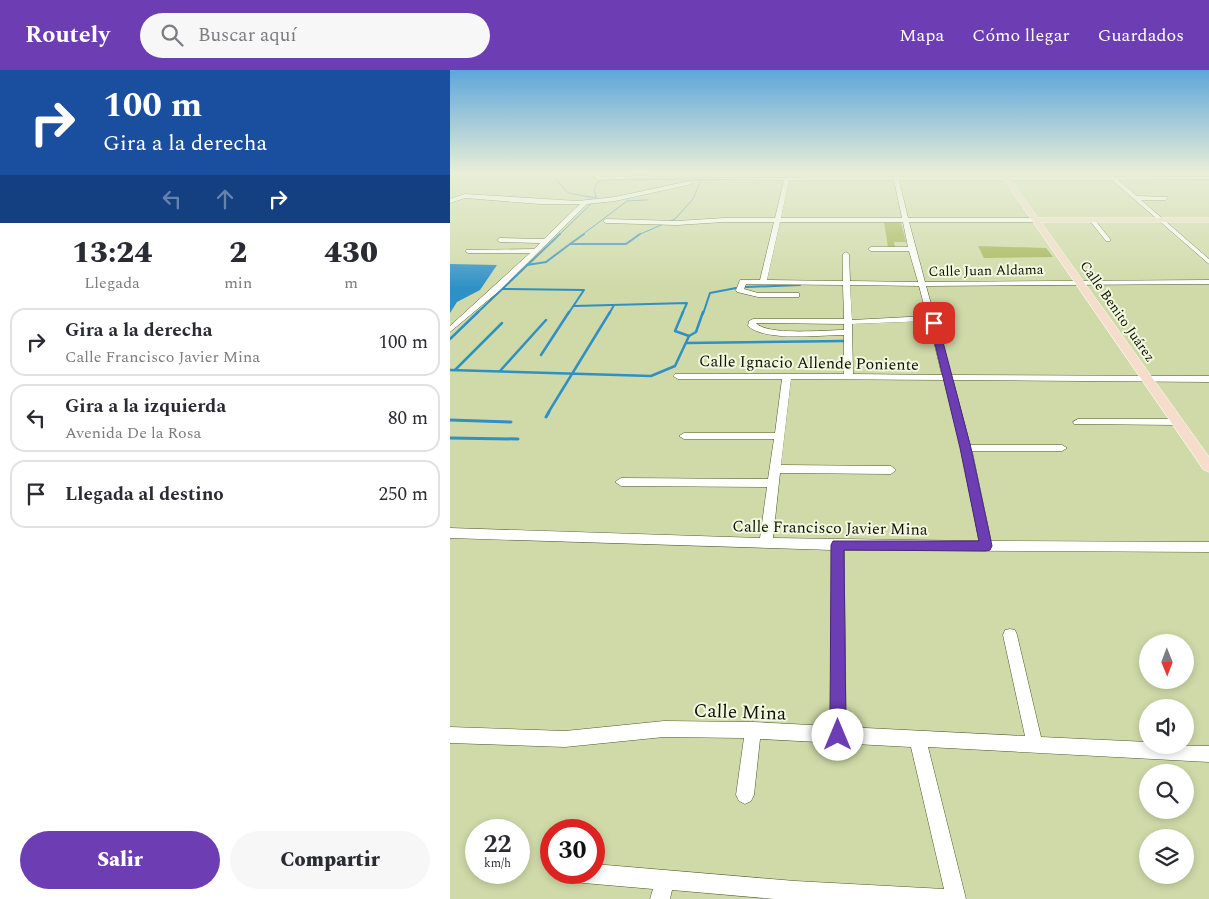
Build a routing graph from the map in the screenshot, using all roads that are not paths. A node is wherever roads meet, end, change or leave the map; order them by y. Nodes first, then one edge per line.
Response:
1 (579, 211) edge
2 (780, 211) edge
3 (904, 211) edge
4 (1029, 211) edge
5 (1150, 211) edge
6 (778, 220) junction
7 (906, 220) junction
8 (1035, 220) junction
9 (1092, 220) junction
10 (1161, 220) junction
11 (1209, 220) edge
12 (606, 221) dead end
13 (500, 240) dead end
14 (1108, 240) dead end
15 (546, 241) junction
16 (912, 248) junction
17 (871, 249) dead end
18 (468, 251) dead end
19 (535, 251) junction
20 (846, 254) dead end
21 (477, 259) dead end
22 (527, 259) junction
23 (1209, 262) edge
24 (764, 282) junction
25 (1080, 282) junction
26 (1209, 282) edge
27 (847, 283) junction
28 (923, 284) junction
29 (796, 295) dead end
30 (932, 318) junction
31 (816, 322) junction
32 (848, 322) junction
33 (450, 330) edge
34 (816, 332) junction
35 (848, 332) junction
36 (678, 376) dead end
37 (787, 376) junction
38 (849, 377) junction
39 (947, 379) junction
40 (1148, 379) junction
41 (1209, 379) edge
42 (1078, 422) dead end
43 (1178, 422) junction
44 (684, 436) dead end
45 (778, 436) junction
46 (966, 448) junction
47 (1062, 448) dead end
48 (1209, 467) edge
49 (775, 469) junction
50 (891, 470) dead end
51 (621, 482) dead end
52 (774, 483) junction
53 (450, 533) edge
54 (766, 543) junction
55 (838, 545) junction
56 (986, 546) junction
57 (1209, 547) edge
58 (1010, 635) dead end
59 (753, 730) junction
60 (450, 735) edge
61 (838, 735) junction
62 (918, 740) junction
63 (1035, 744) junction
64 (1209, 754) edge
65 (745, 795) dead end
66 (605, 878) edge
67 (662, 890) edge
68 (946, 899) edge
69 (956, 899) edge

1 - 15 street
2 - 6 street
3 - 7 street
4 - 8 main road, Calle Benito Juárez
5 - 10 street
6 - 7 street
6 - 12 street
6 - 24 street
7 - 8 street
7 - 16 street
8 - 9 main road
8 - 25 main road, Calle Benito Juárez
9 - 10 main road
9 - 14 street
10 - 11 main road
10 - 23 street
13 - 15 street
15 - 19 street
16 - 17 street
16 - 28 street
18 - 19 street
19 - 22 street
20 - 27 street
21 - 22 street
22 - 33 street
24 - 27 street, Calle Juan Aldama
24 - 29 street, Calle Juan Aldama
25 - 26 street, Calle Juan Aldama
25 - 28 street, Calle Juan Aldama
25 - 40 main road, Calle Benito Juárez
27 - 28 street, Calle Juan Aldama
27 - 32 street
28 - 30 street
30 - 32 street
30 - 39 street
31 - 32 street
31 - 34 street
31 - 34 street
32 - 35 street
34 - 35 street
35 - 38 street
36 - 37 street, Calle Ignacio Allende Poniente
37 - 38 street, Calle Ignacio Allende Poniente
37 - 45 street
38 - 39 street, Calle Ignacio Allende Poniente
39 - 40 street, Calle Ignacio Allende Poniente
39 - 46 street
40 - 41 street, Calle Ignacio Allende Poniente
40 - 43 main road, Calle Benito Juárez
42 - 43 street
43 - 48 main road, Calle Benito Juárez
44 - 45 street
45 - 49 street
46 - 47 street
46 - 56 street
49 - 50 street
49 - 52 street
51 - 52 street
52 - 54 street
53 - 54 street, Calle Francisco Javier Mina
54 - 55 street, Calle Francisco Javier Mina
55 - 56 street, Calle Francisco Javier Mina
55 - 61 street
56 - 57 street, Calle Francisco Javier Mina
58 - 63 street
59 - 60 street, Calle Mina
59 - 61 street, Calle Mina
59 - 65 street
61 - 62 street, Calle Mina
62 - 63 street, Calle Mina
62 - 69 street
63 - 64 street, Calle Mina
66 - 67 street
67 - 68 street

